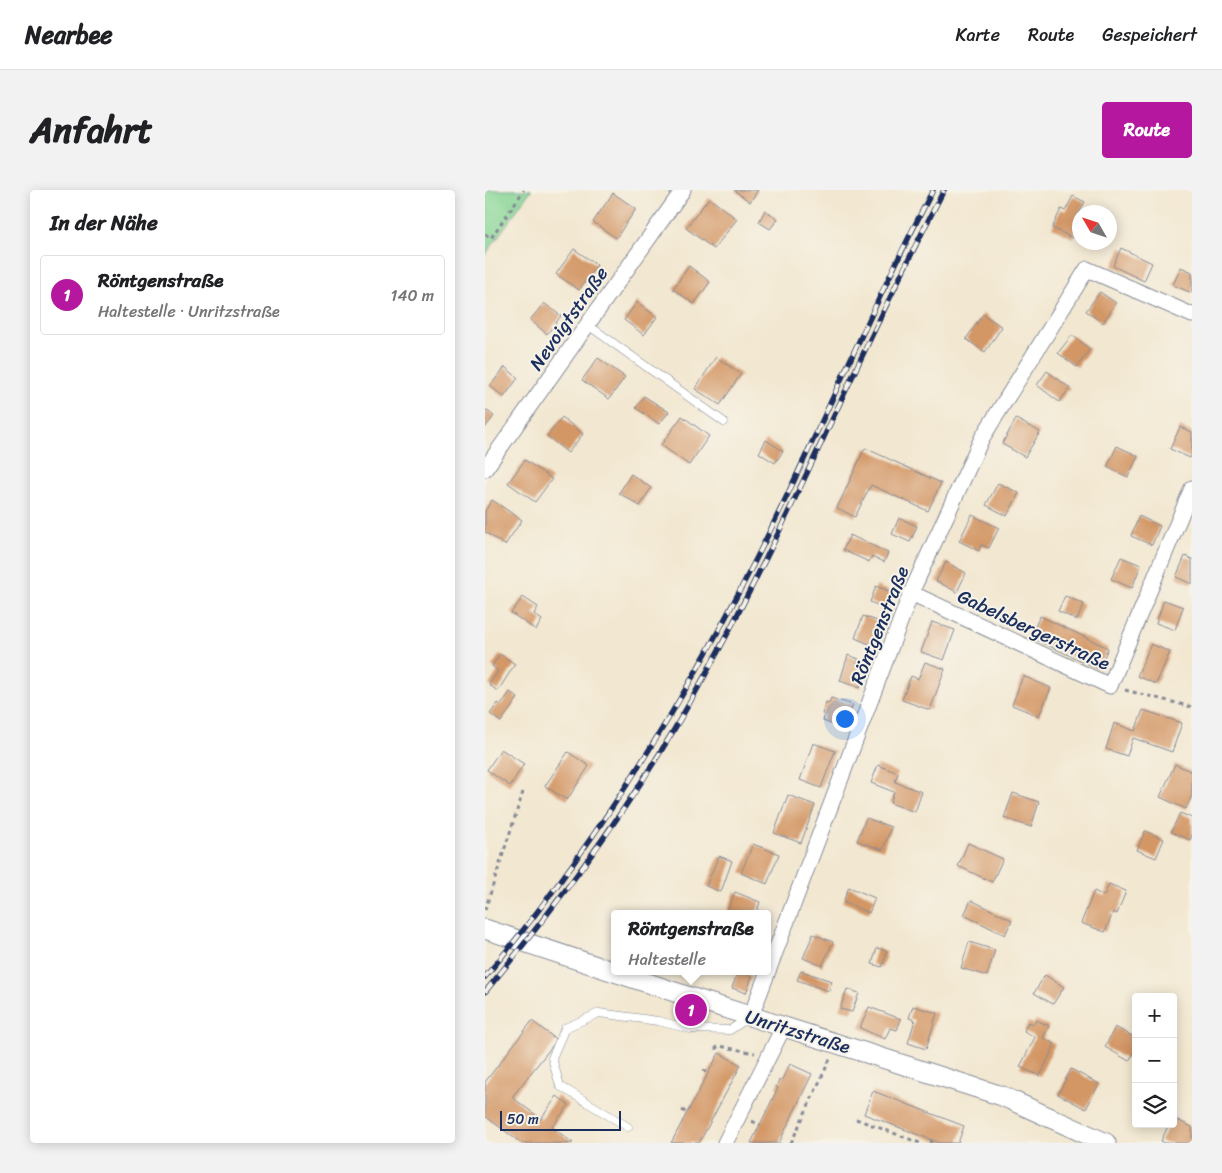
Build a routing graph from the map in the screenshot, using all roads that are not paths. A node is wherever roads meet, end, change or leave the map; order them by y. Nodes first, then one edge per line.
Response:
1 (683, 190) edge
2 (1192, 315) edge
3 (587, 325) junction
4 (724, 422) dead end
5 (485, 469) edge
6 (1192, 488) edge
7 (911, 593) junction
8 (485, 929) edge
9 (771, 963) edge
10 (611, 971) edge
11 (623, 975) edge
12 (767, 975) edge
13 (751, 1016) junction
14 (784, 1026) junction
15 (628, 1126) dead end
16 (725, 1143) edge
17 (1106, 1143) edge

1 - 3 street, Nevoigtstraße
2 - 7 street, Röntgenstraße
3 - 4 lane
3 - 5 street, Nevoigtstraße
6 - 7 street, Gabelsbergerstraße
7 - 9 street, Röntgenstraße
8 - 10 street, Unritzstraße
11 - 13 street, Unritzstraße
12 - 13 street, Röntgenstraße
13 - 14 street, Unritzstraße
13 - 15 lane
14 - 16 street
14 - 17 street, Unritzstraße

